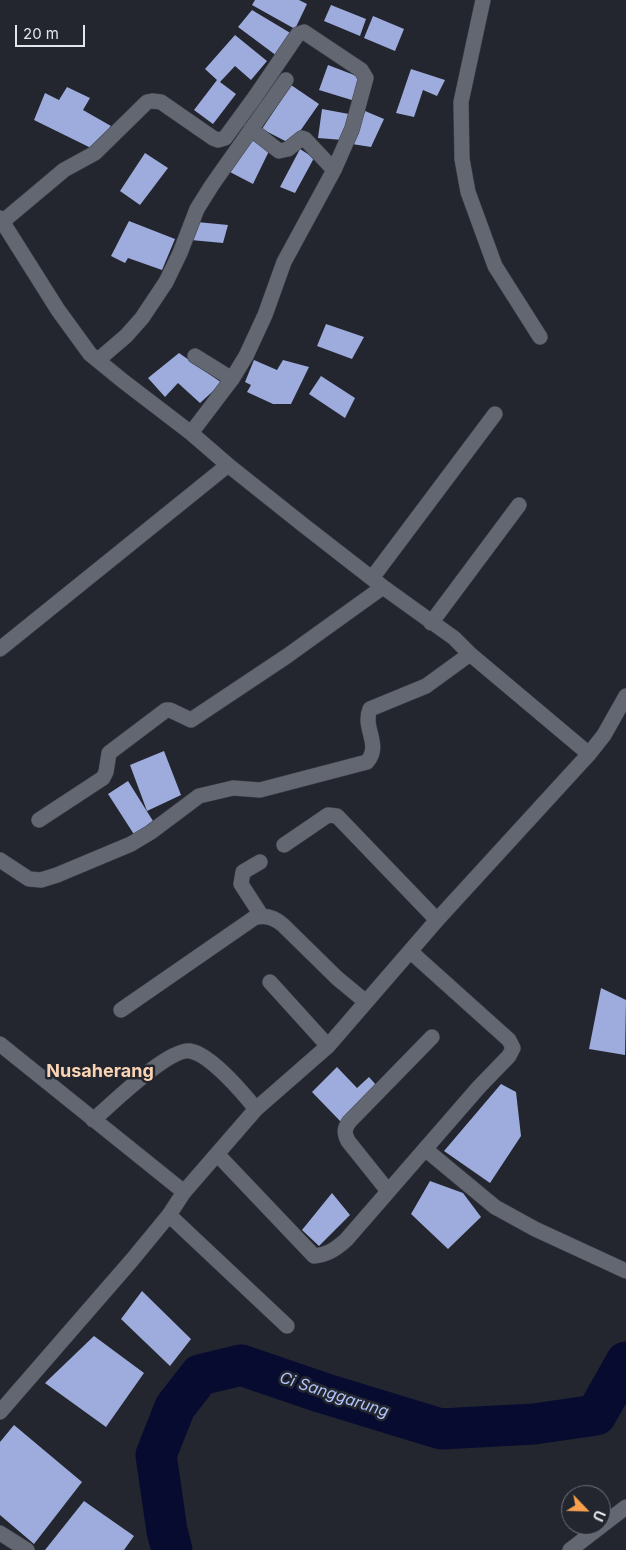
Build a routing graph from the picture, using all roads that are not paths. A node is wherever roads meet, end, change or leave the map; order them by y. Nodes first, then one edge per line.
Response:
1 (483, 0) edge
2 (286, 80) dead end
3 (251, 129) junction
4 (334, 170) junction
5 (1, 220) edge
6 (540, 338) dead end
7 (195, 356) dead end
8 (98, 360) junction
9 (232, 379) junction
10 (495, 414) dead end
11 (191, 433) junction
12 (228, 465) junction
13 (519, 505) dead end
14 (378, 583) junction
15 (431, 623) junction
16 (0, 649) edge
17 (470, 654) junction
18 (626, 696) edge
19 (590, 754) junction
20 (39, 820) dead end
21 (284, 845) dead end
22 (0, 860) edge
23 (260, 862) dead end
24 (261, 916) junction
25 (437, 920) junction
26 (411, 952) junction
27 (270, 982) dead end
28 (366, 1002) junction
29 (121, 1010) dead end
30 (432, 1037) dead end
31 (0, 1044) edge
32 (328, 1046) junction
33 (256, 1109) junction
34 (93, 1120) junction
35 (425, 1149) junction
36 (217, 1154) junction
37 (388, 1191) junction
38 (184, 1192) junction
39 (169, 1215) junction
40 (626, 1271) edge
41 (287, 1326) dead end
42 (0, 1412) edge
43 (626, 1507) edge
44 (0, 1533) edge
45 (27, 1550) edge
46 (570, 1550) edge

1 - 6 street
2 - 3 street
3 - 4 street
3 - 8 street
4 - 5 street
4 - 9 street
5 - 8 street
7 - 9 street
8 - 11 street
9 - 11 street
10 - 14 street
11 - 12 street
12 - 14 street
12 - 16 street
13 - 15 street
14 - 15 street
14 - 20 street
15 - 17 street
17 - 19 street
17 - 22 street
18 - 19 street
19 - 25 street
21 - 25 street
23 - 24 street
24 - 28 street
24 - 29 street
25 - 26 street
26 - 28 street
26 - 35 street
27 - 32 street
28 - 32 street
30 - 37 street
31 - 34 street
32 - 33 street
33 - 34 street
33 - 36 street
34 - 38 street
35 - 37 street
35 - 40 street
36 - 37 street
36 - 38 street
38 - 39 street
39 - 41 street
39 - 42 street
43 - 46 street
44 - 45 street

